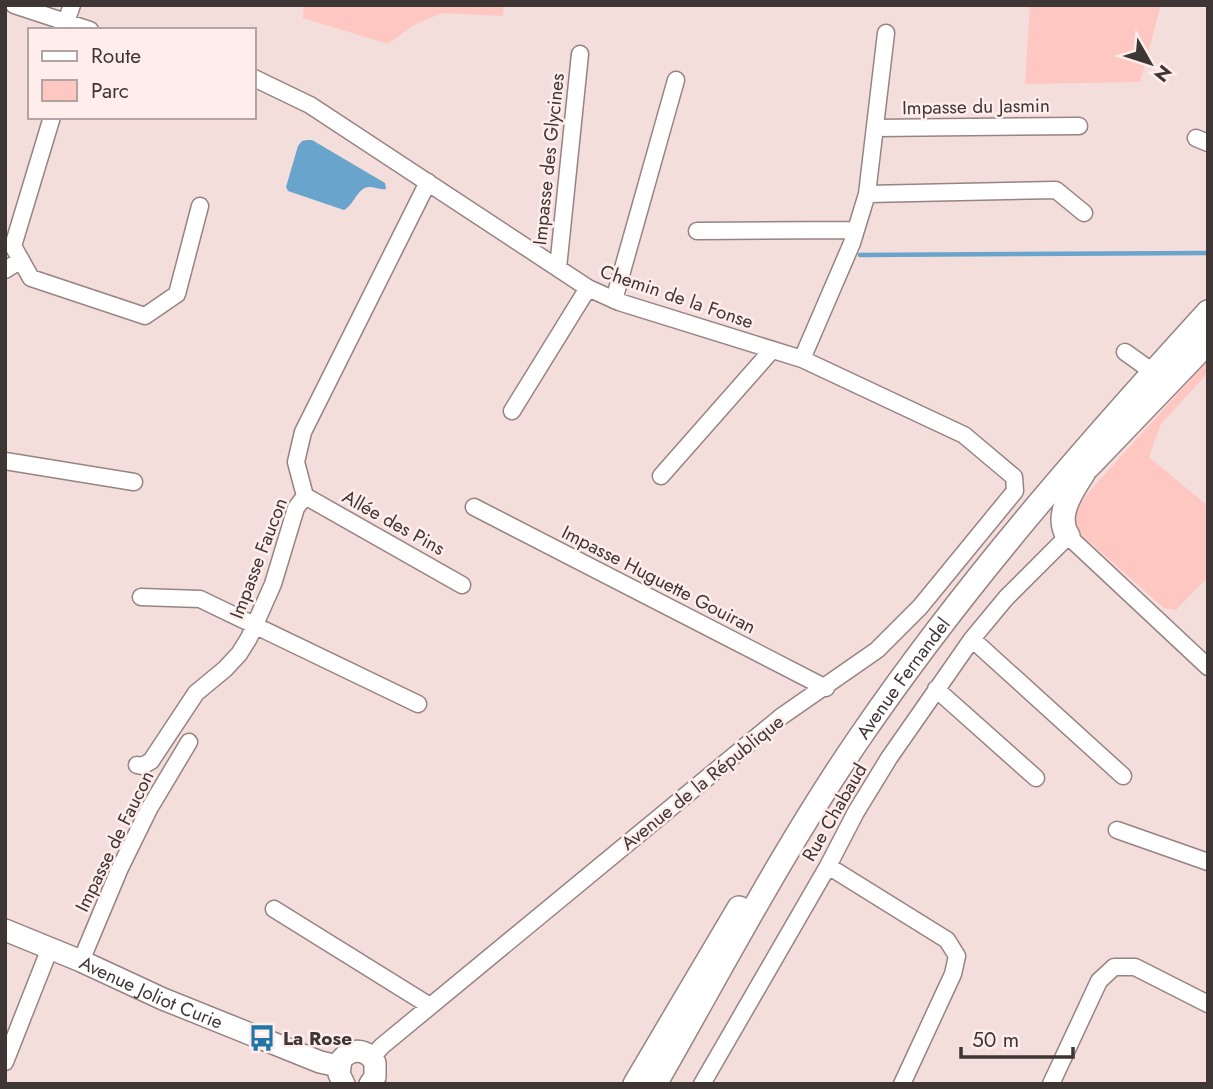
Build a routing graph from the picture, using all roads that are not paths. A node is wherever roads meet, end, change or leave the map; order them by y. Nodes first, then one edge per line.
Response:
1 (14, 5) edge
2 (72, 5) edge
3 (79, 27) edge
4 (886, 33) dead end
5 (580, 54) dead end
6 (256, 79) edge
7 (676, 80) dead end
8 (51, 119) edge
9 (1079, 126) dead end
10 (875, 128) junction
11 (428, 183) junction
12 (867, 194) junction
13 (200, 206) dead end
14 (1084, 213) dead end
15 (856, 230) junction
16 (697, 231) dead end
17 (21, 260) junction
18 (558, 268) junction
19 (5, 270) edge
20 (588, 288) junction
21 (614, 300) junction
22 (1208, 312) edge
23 (1208, 341) edge
24 (772, 350) junction
25 (1125, 352) dead end
26 (802, 359) junction
27 (1153, 372) junction
28 (512, 411) dead end
29 (5, 461) edge
30 (1084, 471) junction
31 (661, 476) dead end
32 (134, 482) dead end
33 (1014, 491) joint
34 (305, 496) junction
35 (474, 507) dead end
36 (1068, 536) junction
37 (462, 585) dead end
38 (141, 597) dead end
39 (257, 624) junction
40 (972, 639) junction
41 (916, 657) junction
42 (1208, 667) edge
43 (826, 688) junction
44 (936, 689) junction
45 (418, 704) dead end
46 (189, 742) dead end
47 (137, 765) dead end
48 (1123, 776) dead end
49 (1035, 778) dead end
50 (1117, 830) dead end
51 (1208, 862) edge
52 (828, 866) junction
53 (274, 909) dead end
54 (5, 930) edge
55 (50, 948) junction
56 (81, 961) junction
57 (1208, 1004) edge
58 (430, 1006) junction
59 (372, 1057) junction
60 (5, 1062) edge
61 (340, 1079) edge
62 (371, 1083) edge
63 (635, 1084) edge
64 (655, 1084) edge
65 (669, 1084) edge
66 (702, 1084) edge
67 (902, 1084) edge
68 (1051, 1084) edge

1 - 3 street
2 - 3 street
4 - 10 street
5 - 18 street, Impasse des Glycines
6 - 11 street, Chemin de la Fonse
7 - 21 street
8 - 17 street
9 - 10 street, Impasse du Jasmin
10 - 12 street
11 - 18 street, Chemin de la Fonse
11 - 34 street, Impasse Faucon
12 - 14 street
12 - 15 street
13 - 17 street
15 - 16 street
15 - 26 street
17 - 19 street
18 - 20 street, Chemin de la Fonse
20 - 21 street, Chemin de la Fonse
20 - 28 street
21 - 24 street, Chemin de la Fonse
22 - 27 main road, Avenue Fernandel
23 - 30 main road, Avenue Fernandel
24 - 26 street, Chemin de la Fonse
24 - 31 street
25 - 27 street
26 - 33 street, Chemin de la Fonse
27 - 41 main road, Avenue Fernandel
29 - 32 street
30 - 36 main road
30 - 65 main road, Avenue Fernandel
33 - 43 street, Avenue de la République
34 - 37 street, Allée des Pins
34 - 39 street, Impasse Faucon
35 - 43 street, Impasse Huguette Gouiran
36 - 40 street, Rue Chabaud
36 - 42 street
38 - 39 street
39 - 45 street
39 - 47 street, Impasse Faucon
40 - 44 street, Rue Chabaud
40 - 48 street
41 - 63 main road
41 - 64 main road, Avenue Fernandel
43 - 58 street, Avenue de la République
44 - 49 street
44 - 52 street, Rue Chabaud
46 - 56 street, Impasse de Faucon
50 - 51 street
52 - 66 street, Rue Chabaud
52 - 67 street
53 - 58 street
54 - 55 street, Avenue Joliot Curie
55 - 56 street, Avenue Joliot Curie
55 - 60 street
56 - 61 street, Avenue Joliot Curie
57 - 68 street
58 - 59 street, Avenue de la République
59 - 61 street
59 - 62 street

